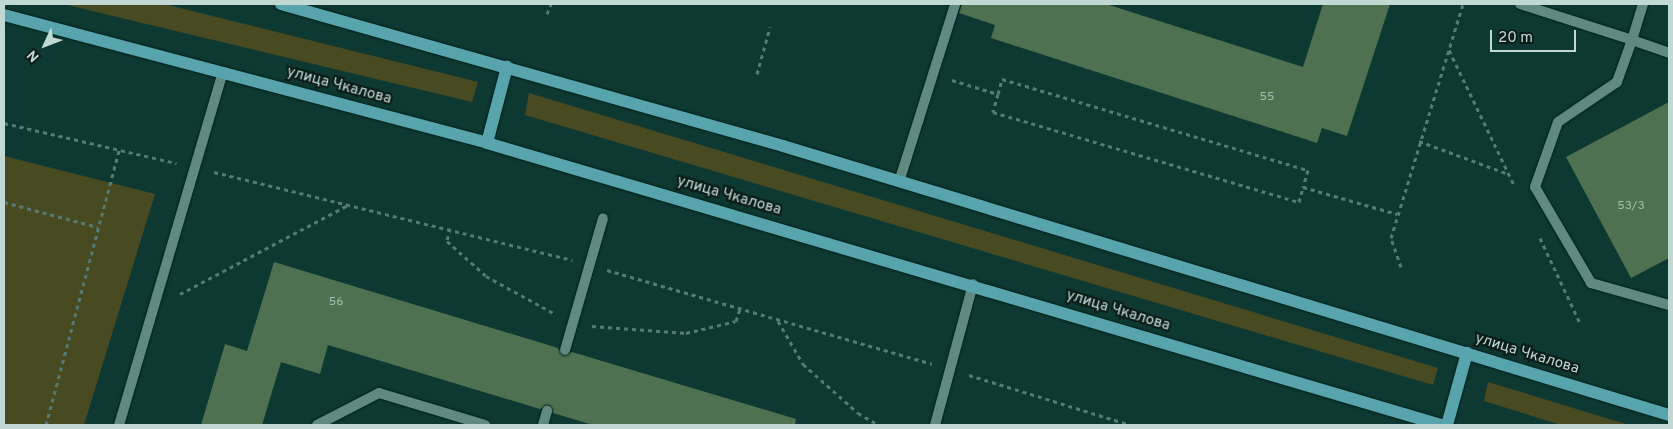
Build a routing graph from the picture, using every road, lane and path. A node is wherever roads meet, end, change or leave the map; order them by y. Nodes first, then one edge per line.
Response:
1 (281, 4) edge
2 (550, 4) edge
3 (955, 4) edge
4 (1463, 4) edge
5 (1520, 4) edge
6 (1643, 4) edge
7 (547, 14) dead end
8 (4, 15) edge
9 (770, 27) dead end
10 (1632, 40) junction
11 (1669, 53) edge
12 (507, 67) junction
13 (223, 72) junction
14 (758, 74) dead end
15 (932, 74) junction
16 (998, 94) junction
17 (1419, 142) junction
18 (487, 143) junction
19 (119, 150) dead end
20 (1508, 174) dead end
21 (899, 182) junction
22 (1303, 187) junction
23 (4, 202) edge
24 (349, 205) dead end
25 (1397, 214) junction
26 (603, 218) dead end
27 (98, 227) junction
28 (1401, 267) dead end
29 (973, 284) junction
30 (178, 300) dead end
31 (1669, 305) edge
32 (778, 320) dead end
33 (565, 350) dead end
34 (1467, 353) junction
35 (547, 412) dead end
36 (1669, 415) edge
37 (46, 425) edge
38 (119, 425) edge
39 (317, 425) edge
40 (485, 425) edge
41 (543, 425) edge
42 (879, 425) edge
43 (935, 425) edge
44 (1441, 425) edge
45 (1448, 425) edge

1 - 12 main road, улица Чкалова
2 - 7 path
3 - 15 street
4 - 17 path
5 - 10 street
6 - 10 street
8 - 13 main road, улица Чкалова
9 - 14 path
10 - 11 street
10 - 31 street
12 - 18 main road
12 - 21 main road, улица Чкалова
13 - 18 main road, улица Чкалова
13 - 38 street
15 - 16 path
15 - 21 street
16 - 22 path
16 - 22 path
17 - 20 path
17 - 25 path
18 - 29 main road, улица Чкалова
19 - 27 path
21 - 34 main road, улица Чкалова
22 - 25 path
23 - 27 path
24 - 30 path
25 - 28 path
26 - 33 street
27 - 37 path
29 - 43 street
29 - 44 main road, улица Чкалова
32 - 42 path
34 - 36 main road, улица Чкалова
34 - 45 main road
35 - 41 street
39 - 40 street

